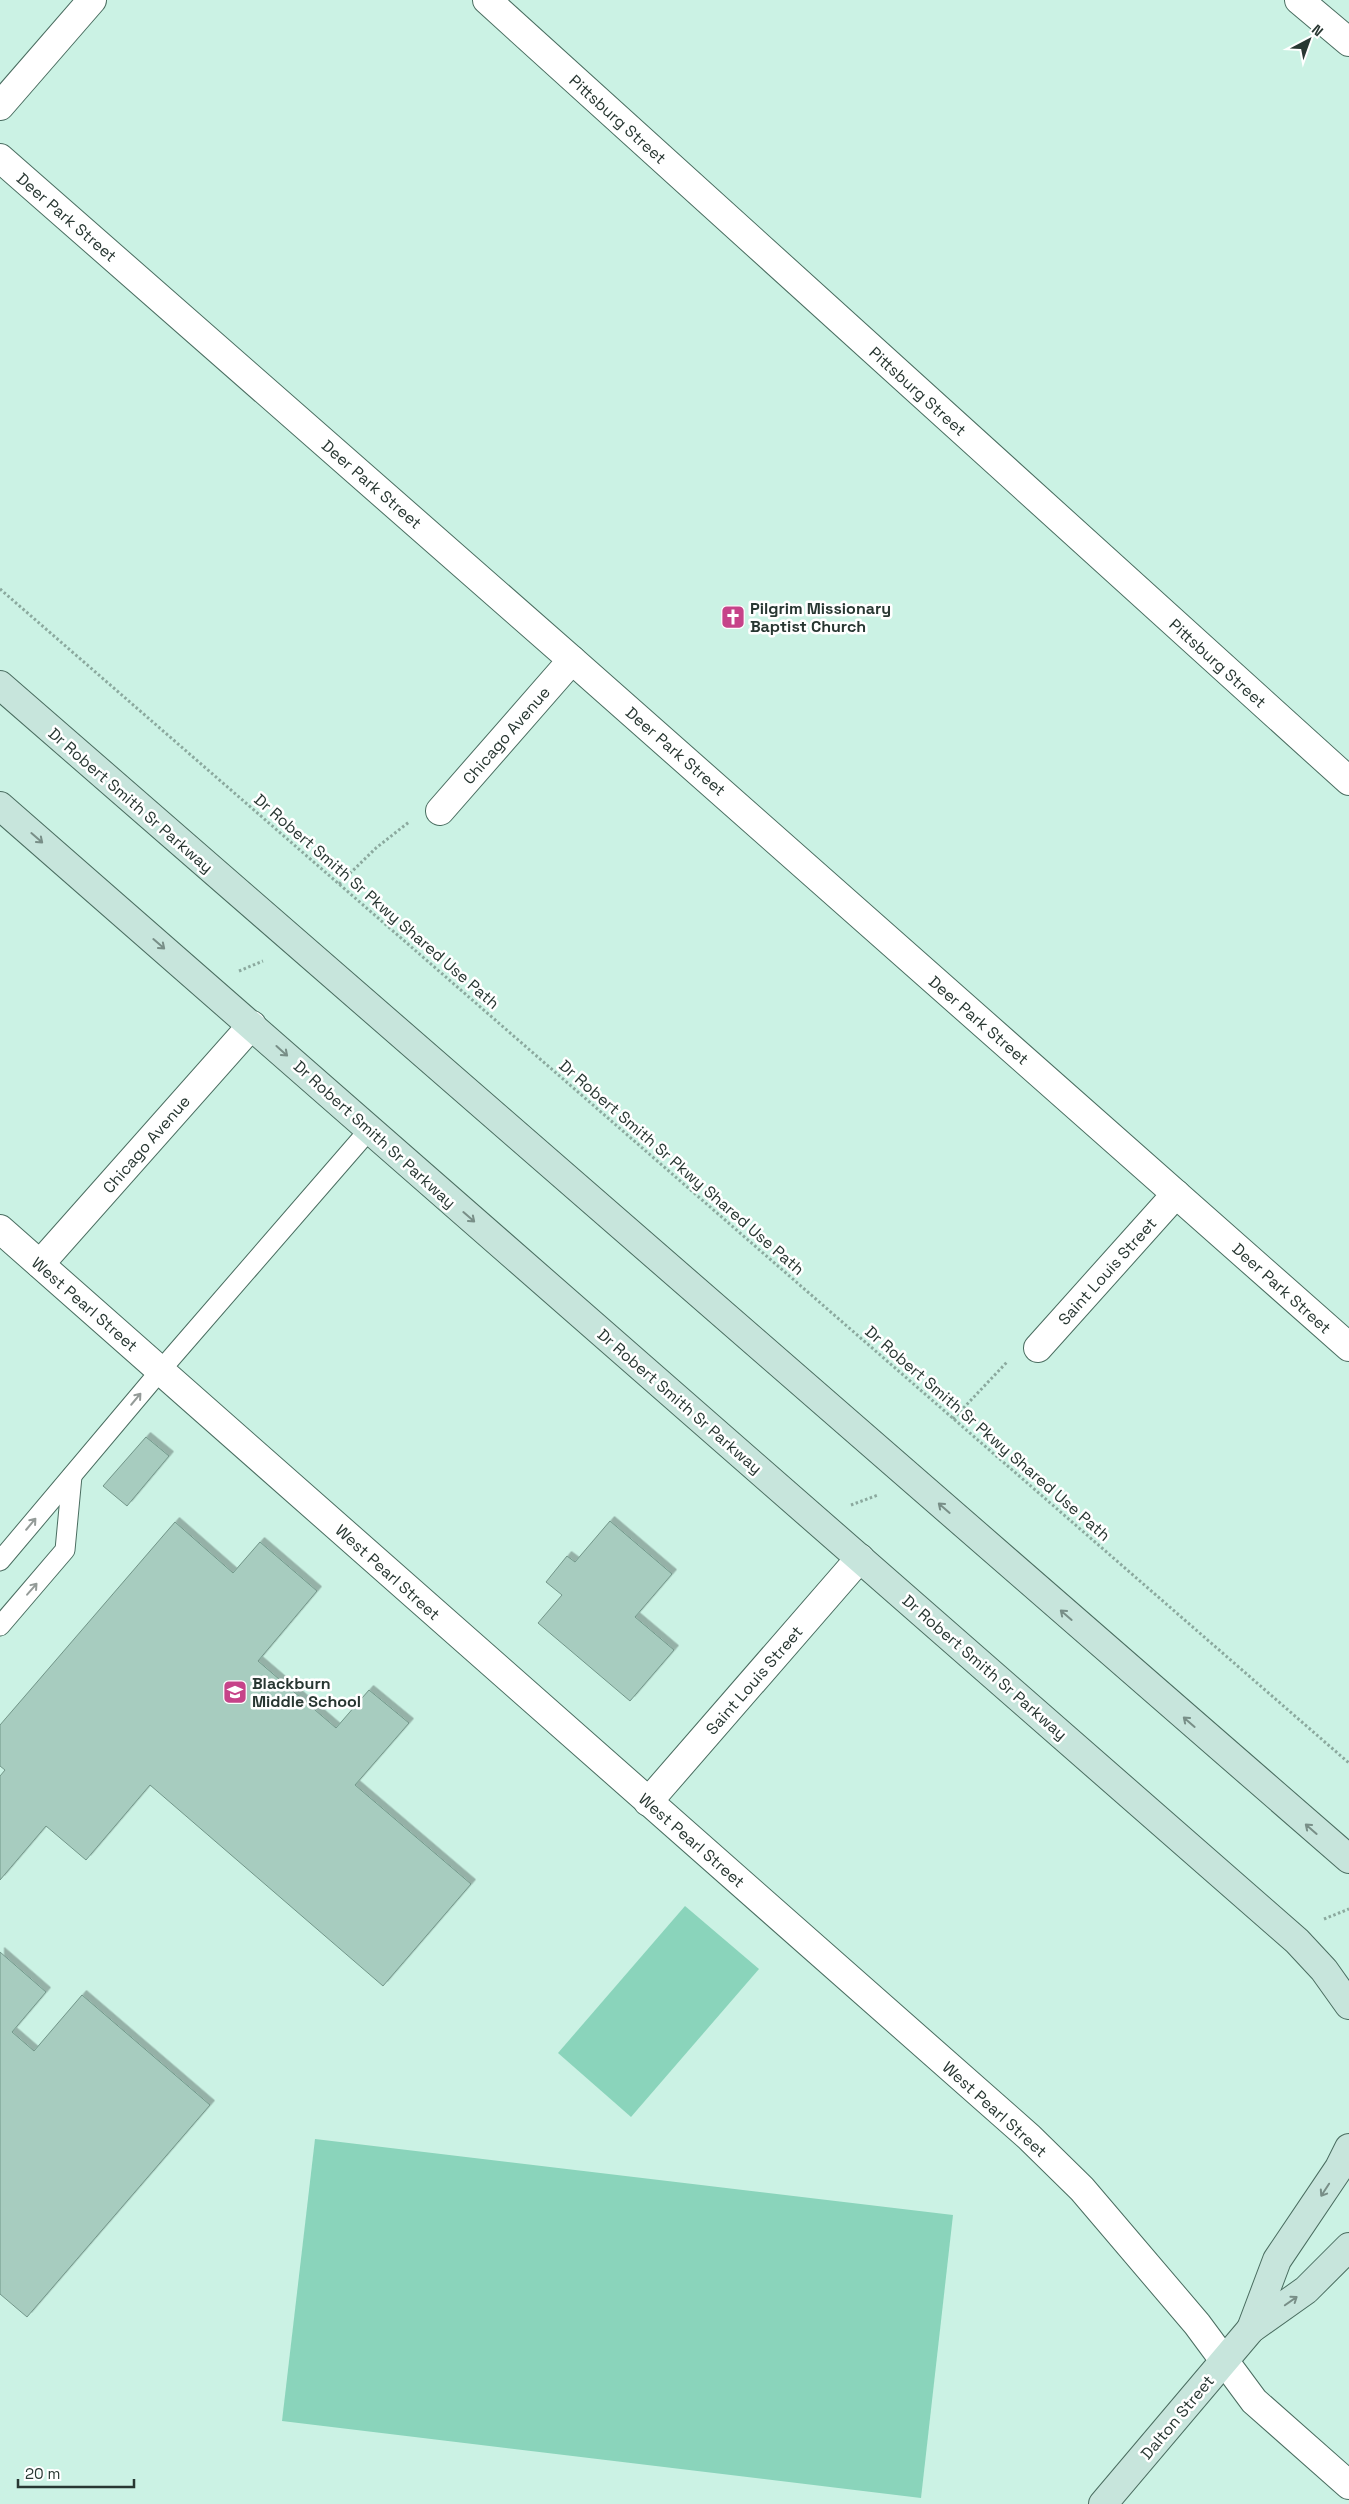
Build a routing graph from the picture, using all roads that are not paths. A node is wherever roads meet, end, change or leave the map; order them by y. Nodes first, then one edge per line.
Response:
1 (92, 0) edge
2 (487, 0) edge
3 (1299, 0) edge
4 (1349, 42) edge
5 (0, 106) edge
6 (0, 158) edge
7 (572, 660) junction
8 (0, 685) edge
9 (1349, 781) edge
10 (0, 806) edge
11 (440, 811) road end
12 (252, 1025) junction
13 (369, 1130) junction
14 (1176, 1194) junction
15 (0, 1229) edge
16 (40, 1264) junction
17 (1349, 1347) edge
18 (1038, 1348) road end
19 (160, 1371) junction
20 (72, 1476) junction
21 (860, 1558) junction
22 (0, 1561) edge
23 (0, 1626) edge
24 (648, 1802) junction
25 (1349, 1860) edge
26 (1349, 2006) edge
27 (1349, 2148) edge
28 (1349, 2247) edge
29 (1251, 2329) junction
30 (1223, 2362) junction
31 (1349, 2485) edge
32 (1103, 2504) edge

1 - 5 street
2 - 9 street, Pittsburg Street
3 - 4 street
6 - 7 street, Deer Park Street
7 - 11 street, Chicago Avenue
7 - 14 street, Deer Park Street
25 -> 8 street, Dr Robert Smith Sr Parkway
10 -> 12 street, Dr Robert Smith Sr Parkway
12 -> 13 street, Dr Robert Smith Sr Parkway
12 - 16 street, Chicago Avenue
13 - 19 lane
13 -> 21 street, Dr Robert Smith Sr Parkway
14 - 17 street, Deer Park Street
14 - 18 street, Saint Louis Street
15 - 16 street, West Pearl Street
16 - 19 street, West Pearl Street
20 -> 19 lane
19 - 24 street, West Pearl Street
22 -> 20 lane
23 -> 20 lane
21 - 24 street, Saint Louis Street
21 - 26 street, Dr Robert Smith Sr Parkway
24 - 30 street, West Pearl Street
27 -> 29 street, Dalton Street
29 -> 28 street, Dalton Street
29 - 30 street, Dalton Street
30 - 31 street, West Pearl Street
30 - 32 street, Dalton Street

